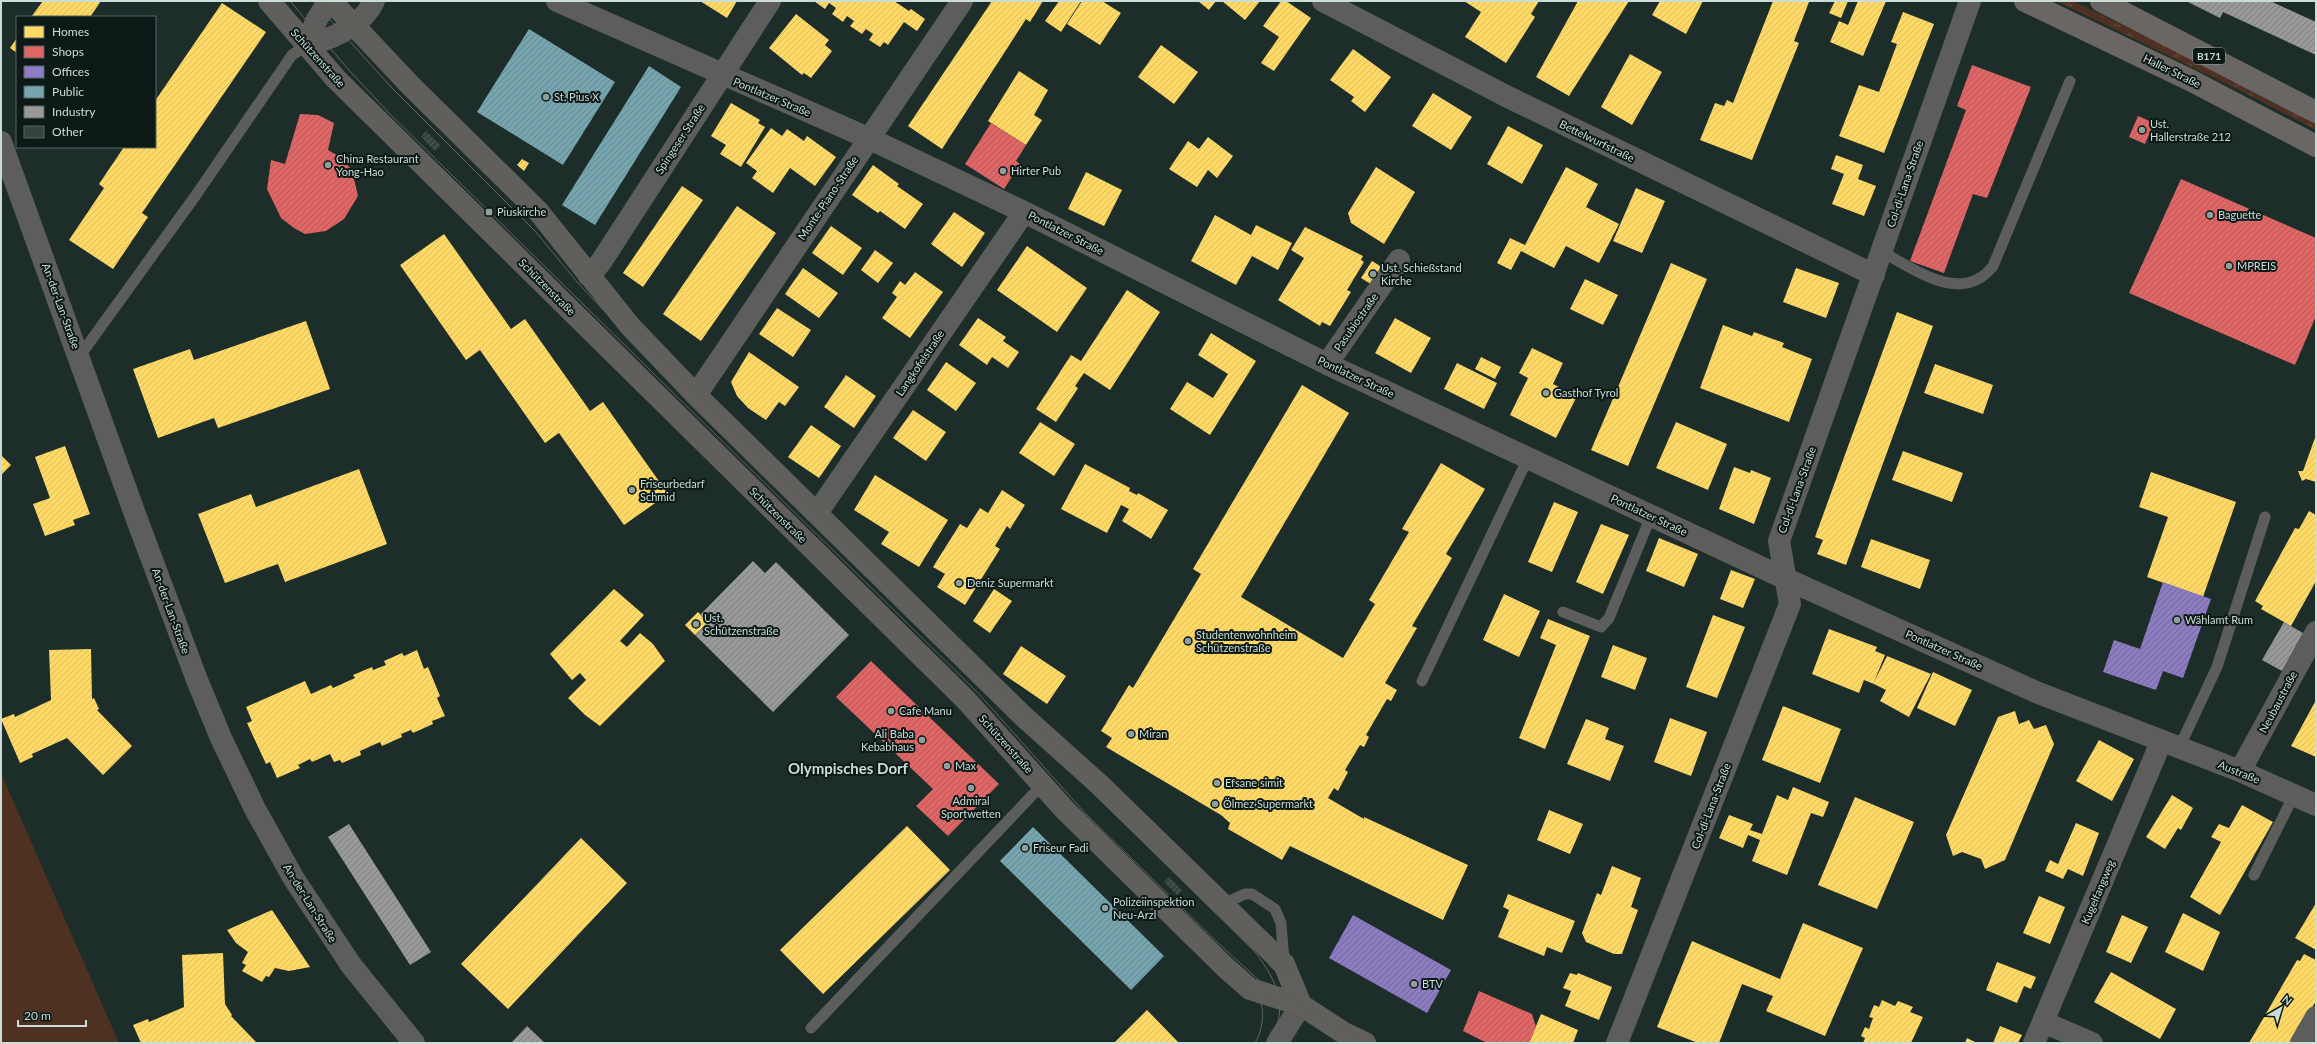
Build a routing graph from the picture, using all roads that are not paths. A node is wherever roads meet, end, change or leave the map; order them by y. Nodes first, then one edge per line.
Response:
1 (269, 1) edge
2 (330, 1) edge
3 (374, 1) edge
4 (557, 1) edge
5 (770, 1) edge
6 (962, 1) edge
7 (1323, 1) edge
8 (1970, 1) edge
9 (2025, 1) edge
10 (2101, 1) edge
11 (354, 25) junction
12 (306, 46) junction
13 (721, 75) junction
14 (2070, 81) dead end
15 (2316, 112) edge
16 (868, 138) junction
17 (1, 142) edge
18 (2316, 146) edge
19 (1024, 212) junction
20 (1882, 252) junction
21 (1399, 260) dead end
22 (1874, 274) junction
23 (589, 276) junction
24 (79, 357) junction
25 (1327, 364) junction
26 (696, 395) junction
27 (1528, 458) junction
28 (817, 513) junction
29 (1651, 516) junction
30 (2265, 517) dead end
31 (1784, 578) junction
32 (1563, 612) dead end
33 (2316, 632) edge
34 (1422, 681) dead end
35 (2170, 745) junction
36 (2240, 771) junction
37 (1042, 785) junction
38 (2294, 795) junction
39 (2316, 805) edge
40 (2254, 875) dead end
41 (1221, 904) junction
42 (1284, 964) junction
43 (1301, 1005) junction
44 (2316, 1017) edge
45 (2043, 1022) junction
46 (811, 1028) dead end
47 (414, 1043) edge
48 (1277, 1043) edge
49 (1365, 1043) edge
50 (1617, 1043) edge
51 (2034, 1043) edge
52 (2092, 1043) edge
53 (2301, 1043) edge

1 - 12 street, Schützenstraße
2 - 11 street
2 - 12 street
3 - 11 street
4 - 13 street, Pontlatzer Straße
5 - 13 street, Spingeser Straße
6 - 16 street, Monte-Piano-Straße
7 - 22 street, Bettelwurfstraße
8 - 20 street, Col-di-Lana-Straße
9 - 18 main road, Haller Straße / B171
10 - 15 main road, B171
11 - 12 street
11 - 23 street
12 - 24 lane
12 - 37 street, Schützenstraße
13 - 16 street, Pontlatzer Straße
13 - 23 street, Spingeser Straße
14 - 20 lane
16 - 19 street, Pontlatzer Straße
16 - 26 street, Monte-Piano-Straße
17 - 24 street, An-der-Lan-Straße
19 - 25 street, Pontlatzer Straße
19 - 28 street, Langkofelstraße
20 - 22 street, Col-di-Lana-Straße
21 - 25 street, Pasubiostraße
22 - 31 street, Col-di-Lana-Straße
23 - 26 street
24 - 47 street, An-der-Lan-Straße
25 - 27 street, Pontlatzer Straße
26 - 28 street
27 - 29 street, Pontlatzer Straße
27 - 34 lane
28 - 41 street
29 - 31 street, Pontlatzer Straße
29 - 32 lane
30 - 35 lane
31 - 35 street, Pontlatzer Straße
31 - 50 street, Col-di-Lana-Straße
33 - 36 street, Neubaustraße
35 - 36 street, Austraße
35 - 45 street, Kugelfangweg
36 - 38 street, Austraße
37 - 43 street, Schützenstraße
37 - 46 lane
38 - 39 street, Austraße
38 - 40 lane
41 - 42 street
41 - 42 lane
42 - 43 street
43 - 48 street
43 - 49 street, Schützenstraße
44 - 53 street
45 - 51 street, Kugelfangweg
45 - 52 street

